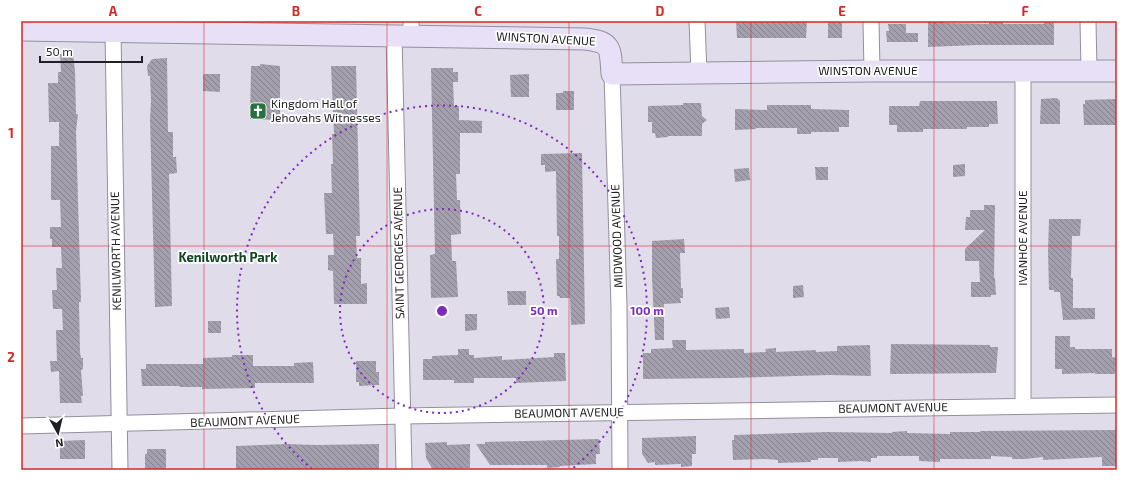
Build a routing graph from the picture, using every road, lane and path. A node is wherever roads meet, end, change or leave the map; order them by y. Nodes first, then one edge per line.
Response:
1 (697, 21) edge
2 (871, 21) edge
3 (1088, 21) edge
4 (21, 30) edge
5 (406, 31) edge
6 (113, 32) junction
7 (1117, 70) edge
8 (872, 71) junction
9 (1023, 71) junction
10 (1089, 71) junction
11 (699, 73) junction
12 (612, 74) junction
13 (1023, 405) junction
14 (1117, 405) edge
15 (618, 412) junction
16 (402, 416) junction
17 (120, 424) junction
18 (21, 426) edge
19 (120, 470) edge
20 (404, 470) edge
21 (620, 470) edge

1 - 11 street
2 - 8 street
3 - 10 street
4 - 6 street, WINSTON AVENUE
5 - 6 street, WINSTON AVENUE
5 - 12 street, WINSTON AVENUE
5 - 16 street, SAINT GEORGES AVENUE
6 - 17 street, KENILWORTH AVENUE
7 - 10 street, WINSTON AVENUE
8 - 9 street, WINSTON AVENUE
8 - 11 street, WINSTON AVENUE
9 - 10 street, WINSTON AVENUE
9 - 13 street, IVANHOE AVENUE
11 - 12 street, WINSTON AVENUE
12 - 15 street, MIDWOOD AVENUE
13 - 14 street, BEAUMONT AVENUE
13 - 15 street, BEAUMONT AVENUE
15 - 16 street, BEAUMONT AVENUE
15 - 21 street, MIDWOOD AVENUE
16 - 17 street, BEAUMONT AVENUE
16 - 20 street, SAINT GEORGES AVENUE
17 - 18 street, BEAUMONT AVENUE
17 - 19 street, KENILWORTH AVENUE

